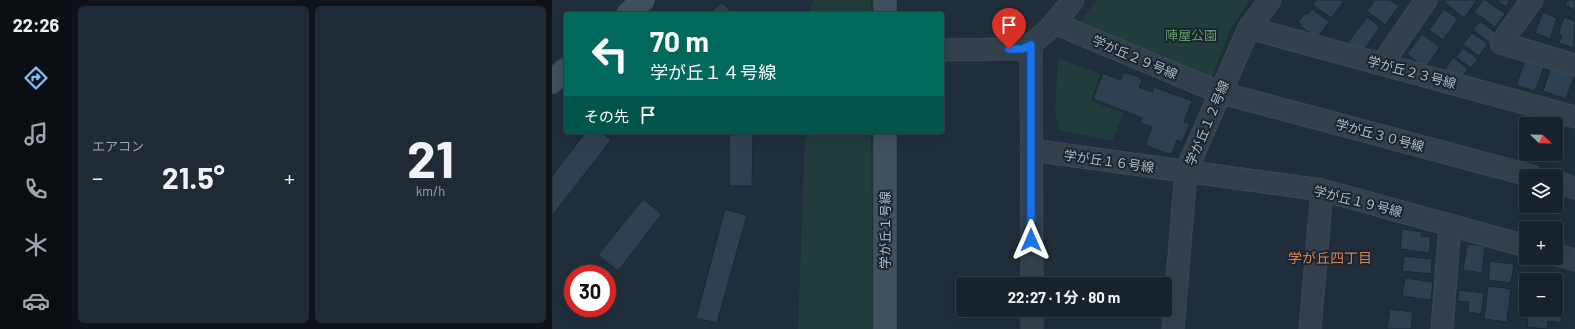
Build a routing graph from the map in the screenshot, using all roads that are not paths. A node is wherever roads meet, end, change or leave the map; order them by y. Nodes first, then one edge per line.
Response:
1 (643, 0) edge
2 (885, 0) edge
3 (1074, 0) edge
4 (1270, 0) edge
5 (1426, 0) edge
6 (1532, 0) edge
7 (630, 12) edge
8 (885, 12) edge
9 (1061, 26) dead end
10 (1249, 28) junction
11 (1031, 45) junction
12 (944, 50) edge
13 (1382, 64) junction
14 (1575, 65) edge
15 (564, 71) edge
16 (552, 82) edge
17 (1209, 88) dead end
18 (1229, 95) dead end
19 (1575, 117) edge
20 (885, 134) edge
21 (1031, 150) junction
22 (1186, 171) junction
23 (1519, 173) edge
24 (1563, 184) edge
25 (1575, 188) edge
26 (1322, 190) junction
27 (1450, 226) junction
28 (1519, 244) edge
29 (1563, 257) edge
30 (1575, 260) edge
31 (1032, 277) edge
32 (1032, 317) edge
33 (885, 329) edge
34 (1032, 329) edge
35 (1173, 329) edge
36 (1310, 329) edge
37 (1442, 329) edge

1 - 7 street
2 - 8 street
3 - 11 street
4 - 10 street, 学が丘１２号線
5 - 13 street
6 - 14 street
9 - 17 street, 学が丘２９号線
10 - 13 street, 学が丘２３号線
10 - 22 street, 学が丘１２号線
11 - 12 street
11 - 21 street
13 - 19 street, 学が丘２３号線
15 - 16 street
18 - 23 street, 学が丘３０号線
20 - 33 street, 学が丘１号線
21 - 22 street, 学が丘１６号線
21 - 31 street
22 - 26 street, 学が丘１９号線
22 - 35 street, 学が丘１２号線
24 - 25 street
26 - 27 street, 学が丘１９号線
26 - 36 street
27 - 28 street, 学が丘１９号線
27 - 37 street
29 - 30 street
32 - 34 street

